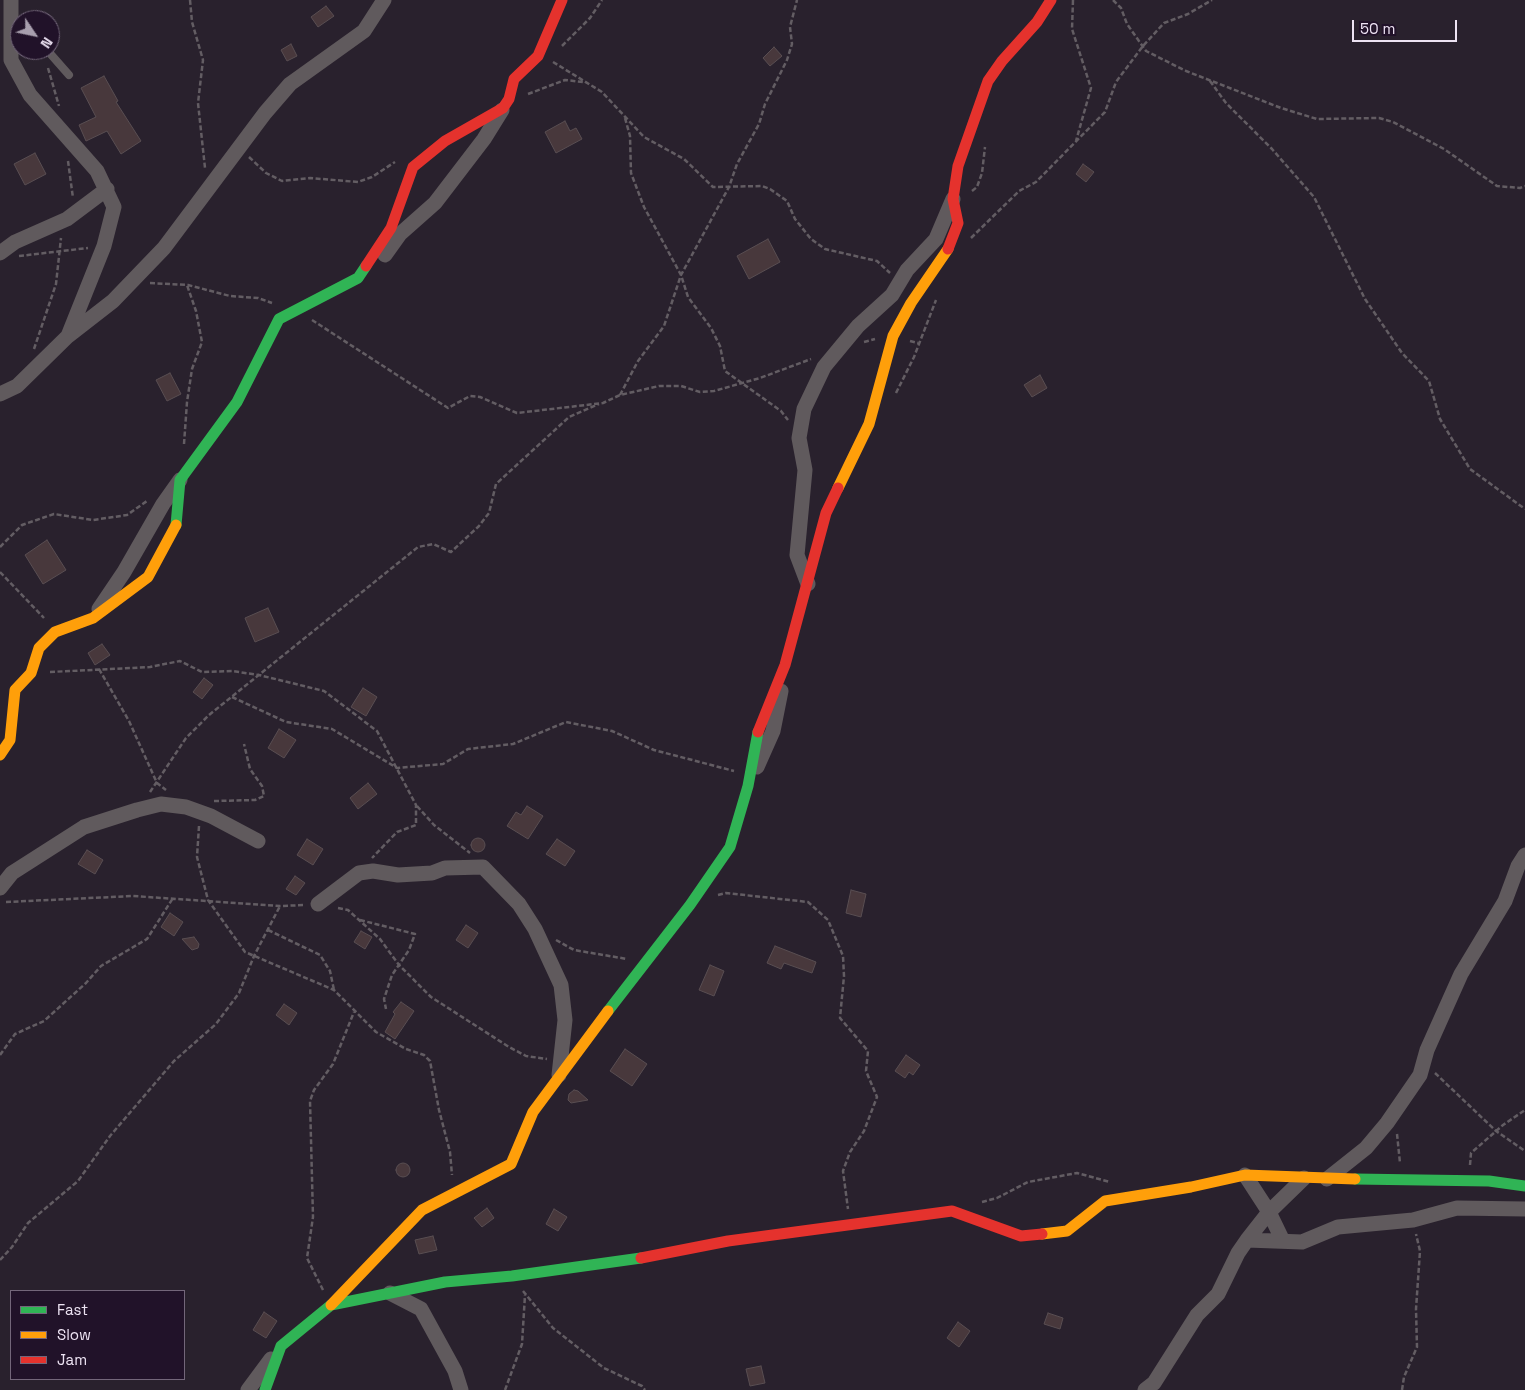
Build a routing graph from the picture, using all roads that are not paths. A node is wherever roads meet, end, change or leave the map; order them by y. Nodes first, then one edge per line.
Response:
1 (384, 0) edge
2 (562, 0) edge
3 (1050, 0) edge
4 (10, 60) edge
5 (56, 60) edge
6 (69, 75) dead end
7 (506, 104) junction
8 (107, 189) junction
9 (953, 199) junction
10 (0, 253) edge
11 (358, 278) junction
12 (68, 336) junction
13 (0, 394) edge
14 (180, 480) junction
15 (808, 584) junction
16 (93, 618) junction
17 (785, 665) joint
18 (8, 692) edge
19 (0, 755) edge
20 (749, 780) joint
21 (258, 841) dead end
22 (1525, 843) edge
23 (1522, 860) edge
24 (0, 888) edge
25 (318, 904) road end
26 (559, 1068) junction
27 (1245, 1174) junction
28 (1304, 1178) junction
29 (1327, 1179) junction
30 (1525, 1186) edge
31 (1525, 1209) edge
32 (1269, 1212) junction
33 (1247, 1240) junction
34 (1283, 1241) junction
35 (390, 1294) junction
36 (330, 1305) junction
37 (281, 1346) junction
38 (248, 1390) edge
39 (265, 1390) edge
40 (461, 1390) edge
41 (1145, 1390) edge

1 - 12 street
2 - 7 street
3 - 9 street
4 - 8 street
5 - 6 lane
7 - 11 street
7 - 11 street
8 - 10 street
8 - 12 street
9 - 15 street
9 - 15 street
11 - 14 street
12 - 13 street
14 - 16 street
14 - 16 street
15 - 17 street
16 - 18 street
17 - 20 street
18 - 19 street
20 - 26 street
21 - 24 street
22 - 23 street
23 - 29 street
25 - 26 street
26 - 36 street
27 - 28 street
27 - 32 street
27 - 35 street
28 - 29 street
28 - 32 street
29 - 30 street
31 - 34 street
32 - 33 street
32 - 34 street
33 - 34 street
33 - 41 street
35 - 36 street
35 - 40 street
36 - 37 street
37 - 38 street
37 - 39 street

